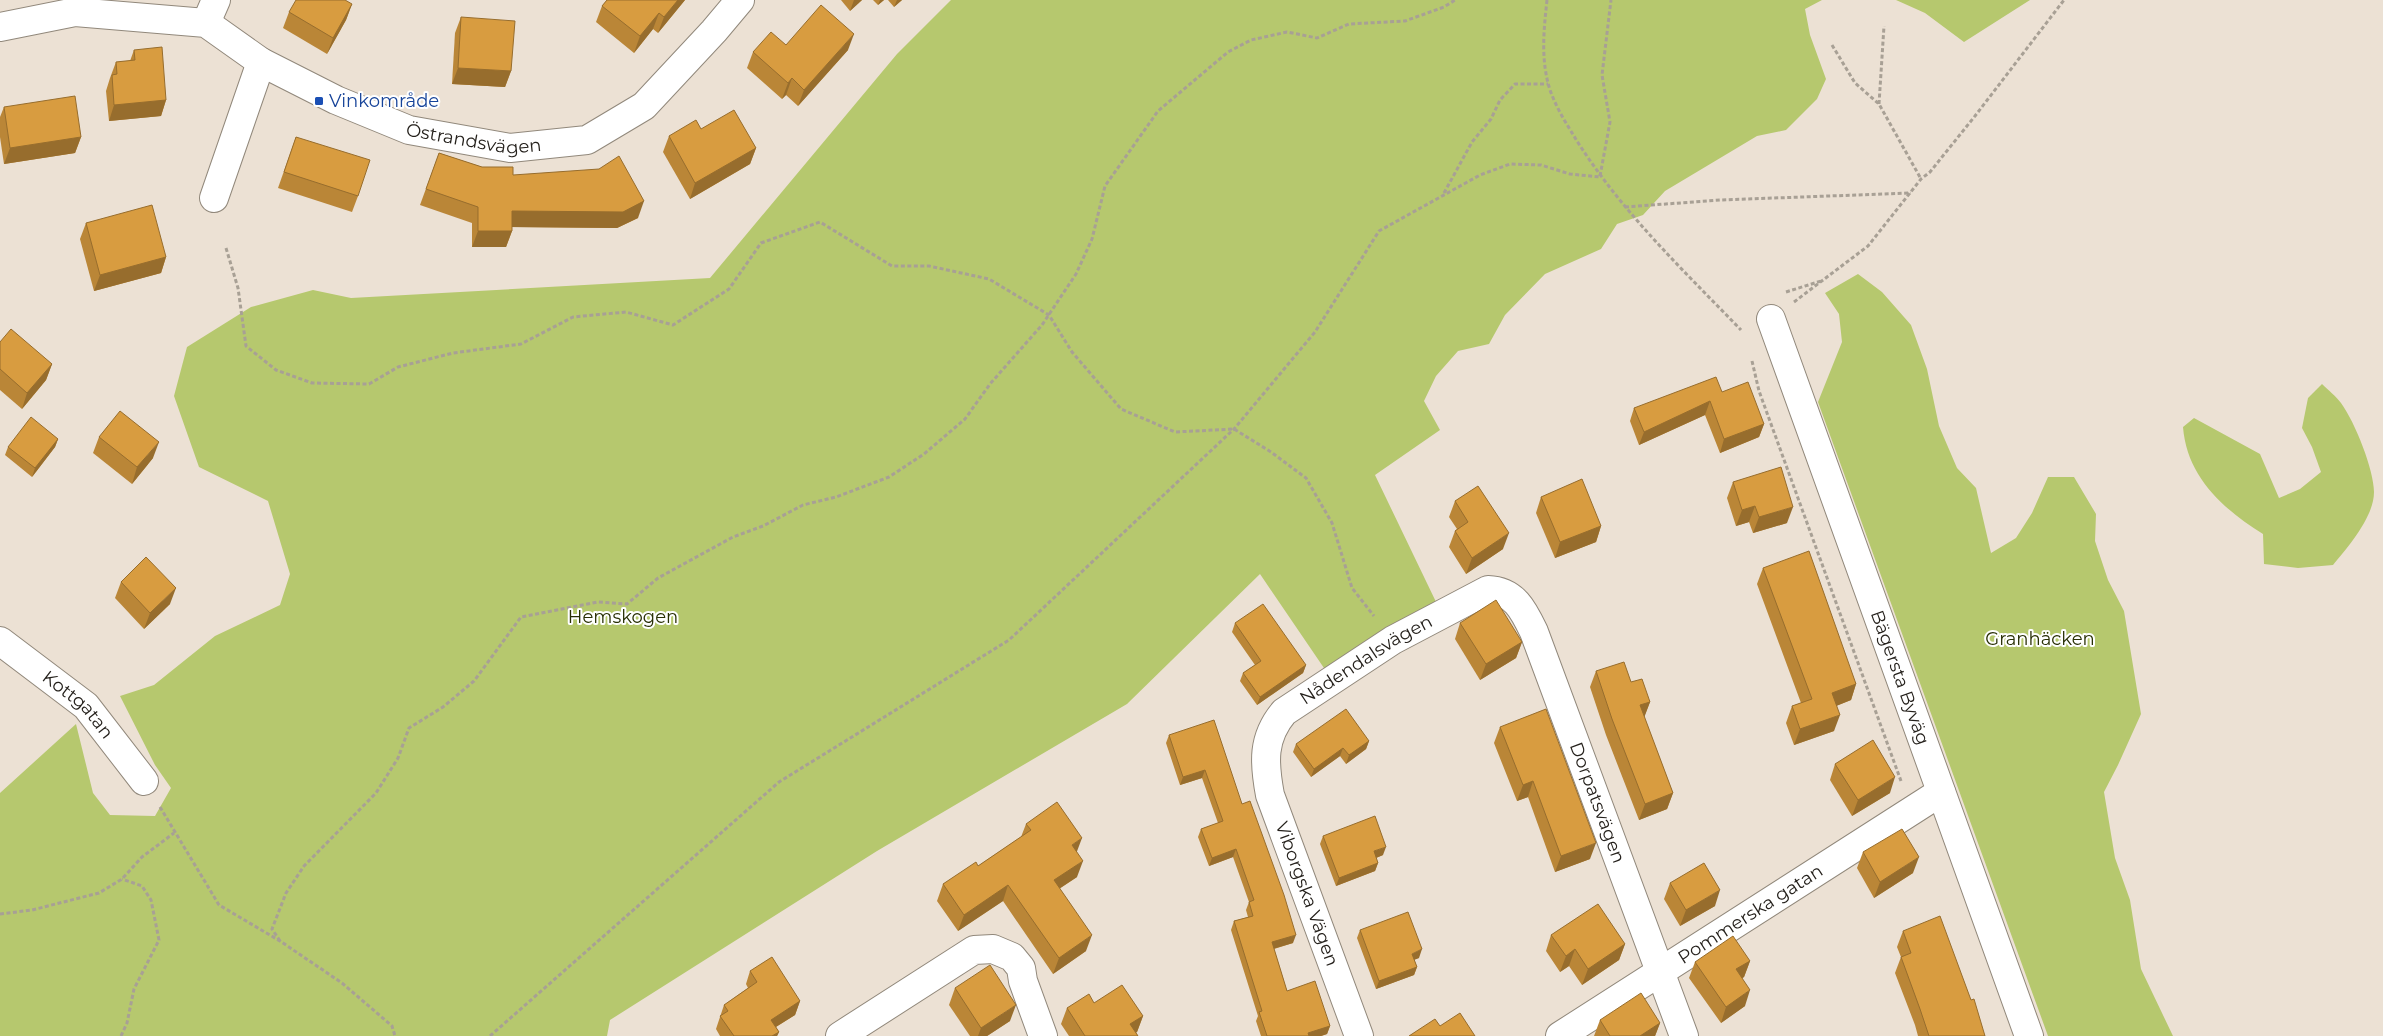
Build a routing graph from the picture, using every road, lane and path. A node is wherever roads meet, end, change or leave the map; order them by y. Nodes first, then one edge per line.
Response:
1 (740, 0) edge
2 (1455, 0) edge
3 (1547, 0) edge
4 (1611, 0) edge
5 (2064, 0) edge
6 (74, 6) edge
7 (211, 12) edge
8 (1884, 26) dead end
9 (0, 27) edge
10 (1832, 45) dead end
11 (262, 62) junction
12 (1548, 84) junction
13 (1879, 104) junction
14 (1600, 177) junction
15 (1921, 179) junction
16 (1911, 193) junction
17 (1444, 194) junction
18 (214, 198) dead end
19 (1625, 206) junction
20 (226, 248) dead end
21 (1049, 315) junction
22 (1771, 319) joint
23 (1742, 330) dead end
24 (1234, 429) junction
25 (1488, 590) joint
26 (1393, 640) junction
27 (0, 641) edge
28 (1266, 749) joint
29 (144, 781) joint
30 (1941, 792) junction
31 (174, 833) junction
32 (122, 879) junction
33 (0, 914) edge
34 (280, 942) junction
35 (1661, 972) junction
36 (121, 1036) edge
37 (395, 1036) edge
38 (490, 1036) edge
39 (840, 1036) edge
40 (1043, 1036) edge
41 (1359, 1036) edge
42 (1560, 1036) edge
43 (1684, 1036) edge
44 (2029, 1036) edge

1 - 11 street, Östrandsvägen
2 - 21 path
3 - 12 path
4 - 14 path
5 - 15 path
6 - 7 street, Östrandsvägen
6 - 9 street, Östrandsvägen
7 - 11 street, Östrandsvägen
8 - 13 path
10 - 13 path
11 - 18 street
12 - 14 path
12 - 17 path
13 - 15 path
14 - 17 path
14 - 19 path
15 - 16 path
16 - 19 path
16 - 22 path
17 - 24 path
19 - 23 path
20 - 21 path
21 - 24 path
21 - 34 path
22 - 30 street, Bägersta Byväg
24 - 26 path
24 - 38 path
25 - 26 street, Nådendalsvägen
25 - 35 street, Dorpatsvägen
26 - 28 street, Nådendalsvägen
27 - 29 street, Kottgatan
28 - 41 street, Viborgska Vägen
29 - 31 path
30 - 35 street, Pommerska gatan
30 - 44 street, Bägersta Byväg
31 - 32 path
31 - 34 path
32 - 33 path
32 - 36 path
34 - 37 path
35 - 42 street, Pommerska gatan
35 - 43 street, Dorpatsvägen
39 - 40 street

